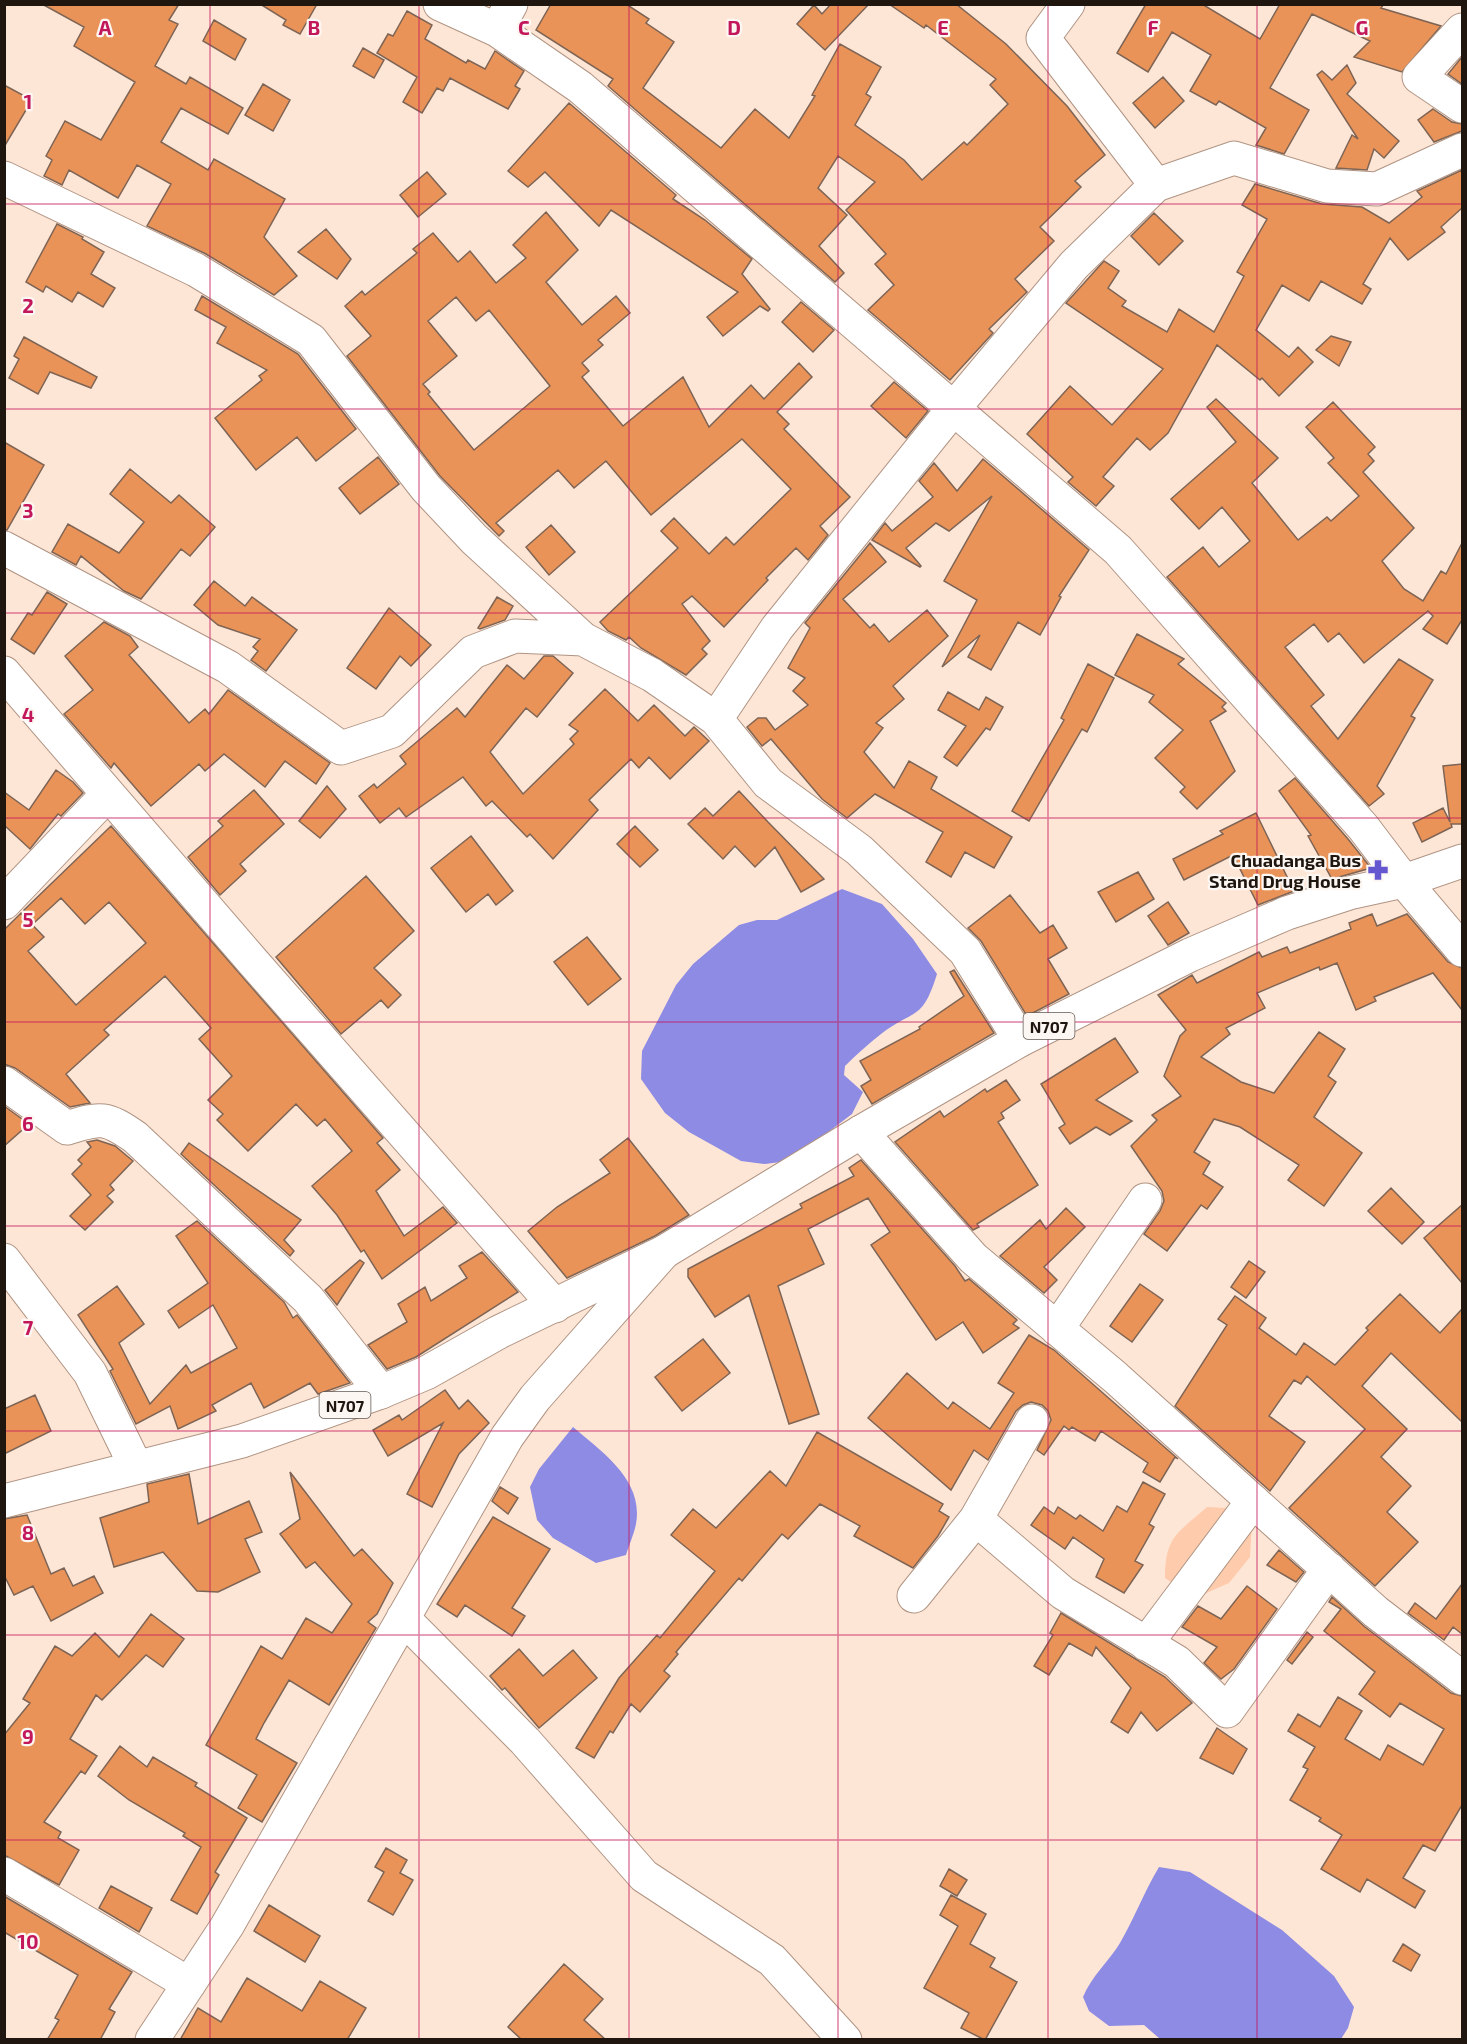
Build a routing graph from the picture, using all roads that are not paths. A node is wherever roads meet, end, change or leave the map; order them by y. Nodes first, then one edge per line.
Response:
1 (440, 4) edge
2 (1068, 4) edge
3 (504, 17) edge
4 (1462, 30) edge
5 (1462, 106) edge
6 (1462, 150) edge
7 (4, 178) edge
8 (1156, 185) junction
9 (954, 408) junction
10 (5, 550) edge
11 (583, 639) junction
12 (4, 673) edge
13 (716, 719) junction
14 (107, 795) junction
15 (1462, 861) edge
16 (1404, 881) junction
17 (4, 903) edge
18 (1462, 950) edge
19 (1020, 1040) junction
20 (4, 1083) edge
21 (861, 1132) junction
22 (1145, 1200) dead end
23 (664, 1252) junction
24 (4, 1260) edge
25 (555, 1306) junction
26 (1058, 1329) junction
27 (381, 1392) junction
28 (1032, 1421) dead end
29 (135, 1467) junction
30 (1253, 1501) junction
31 (4, 1502) edge
32 (976, 1519) junction
33 (1329, 1569) junction
34 (914, 1596) dead end
35 (403, 1618) junction
36 (1146, 1644) junction
37 (1462, 1678) edge
38 (4, 1874) edge
39 (189, 1984) junction
40 (152, 2040) edge
41 (845, 2040) edge

1 - 3 main road
2 - 8 main road
3 - 9 main road
4 - 5 main road
6 - 8 main road
7 - 11 main road
8 - 9 main road
9 - 13 main road
9 - 16 main road
10 - 11 main road
11 - 13 main road
12 - 14 main road
13 - 19 main road
14 - 17 main road
14 - 25 main road
15 - 16 main road, N707
16 - 18 main road
16 - 19 main road, N707
19 - 21 main road, N707
20 - 27 main road
21 - 23 main road, N707
21 - 26 main road
22 - 26 main road
23 - 25 main road, N707
23 - 35 main road
24 - 29 main road
25 - 27 main road, N707
26 - 30 main road
27 - 29 main road, N707
28 - 32 main road
29 - 31 main road, N707
30 - 33 main road
30 - 36 main road
32 - 34 main road
32 - 36 main road
33 - 36 main road
33 - 37 main road
35 - 39 main road
35 - 41 main road
38 - 39 main road
39 - 40 main road

